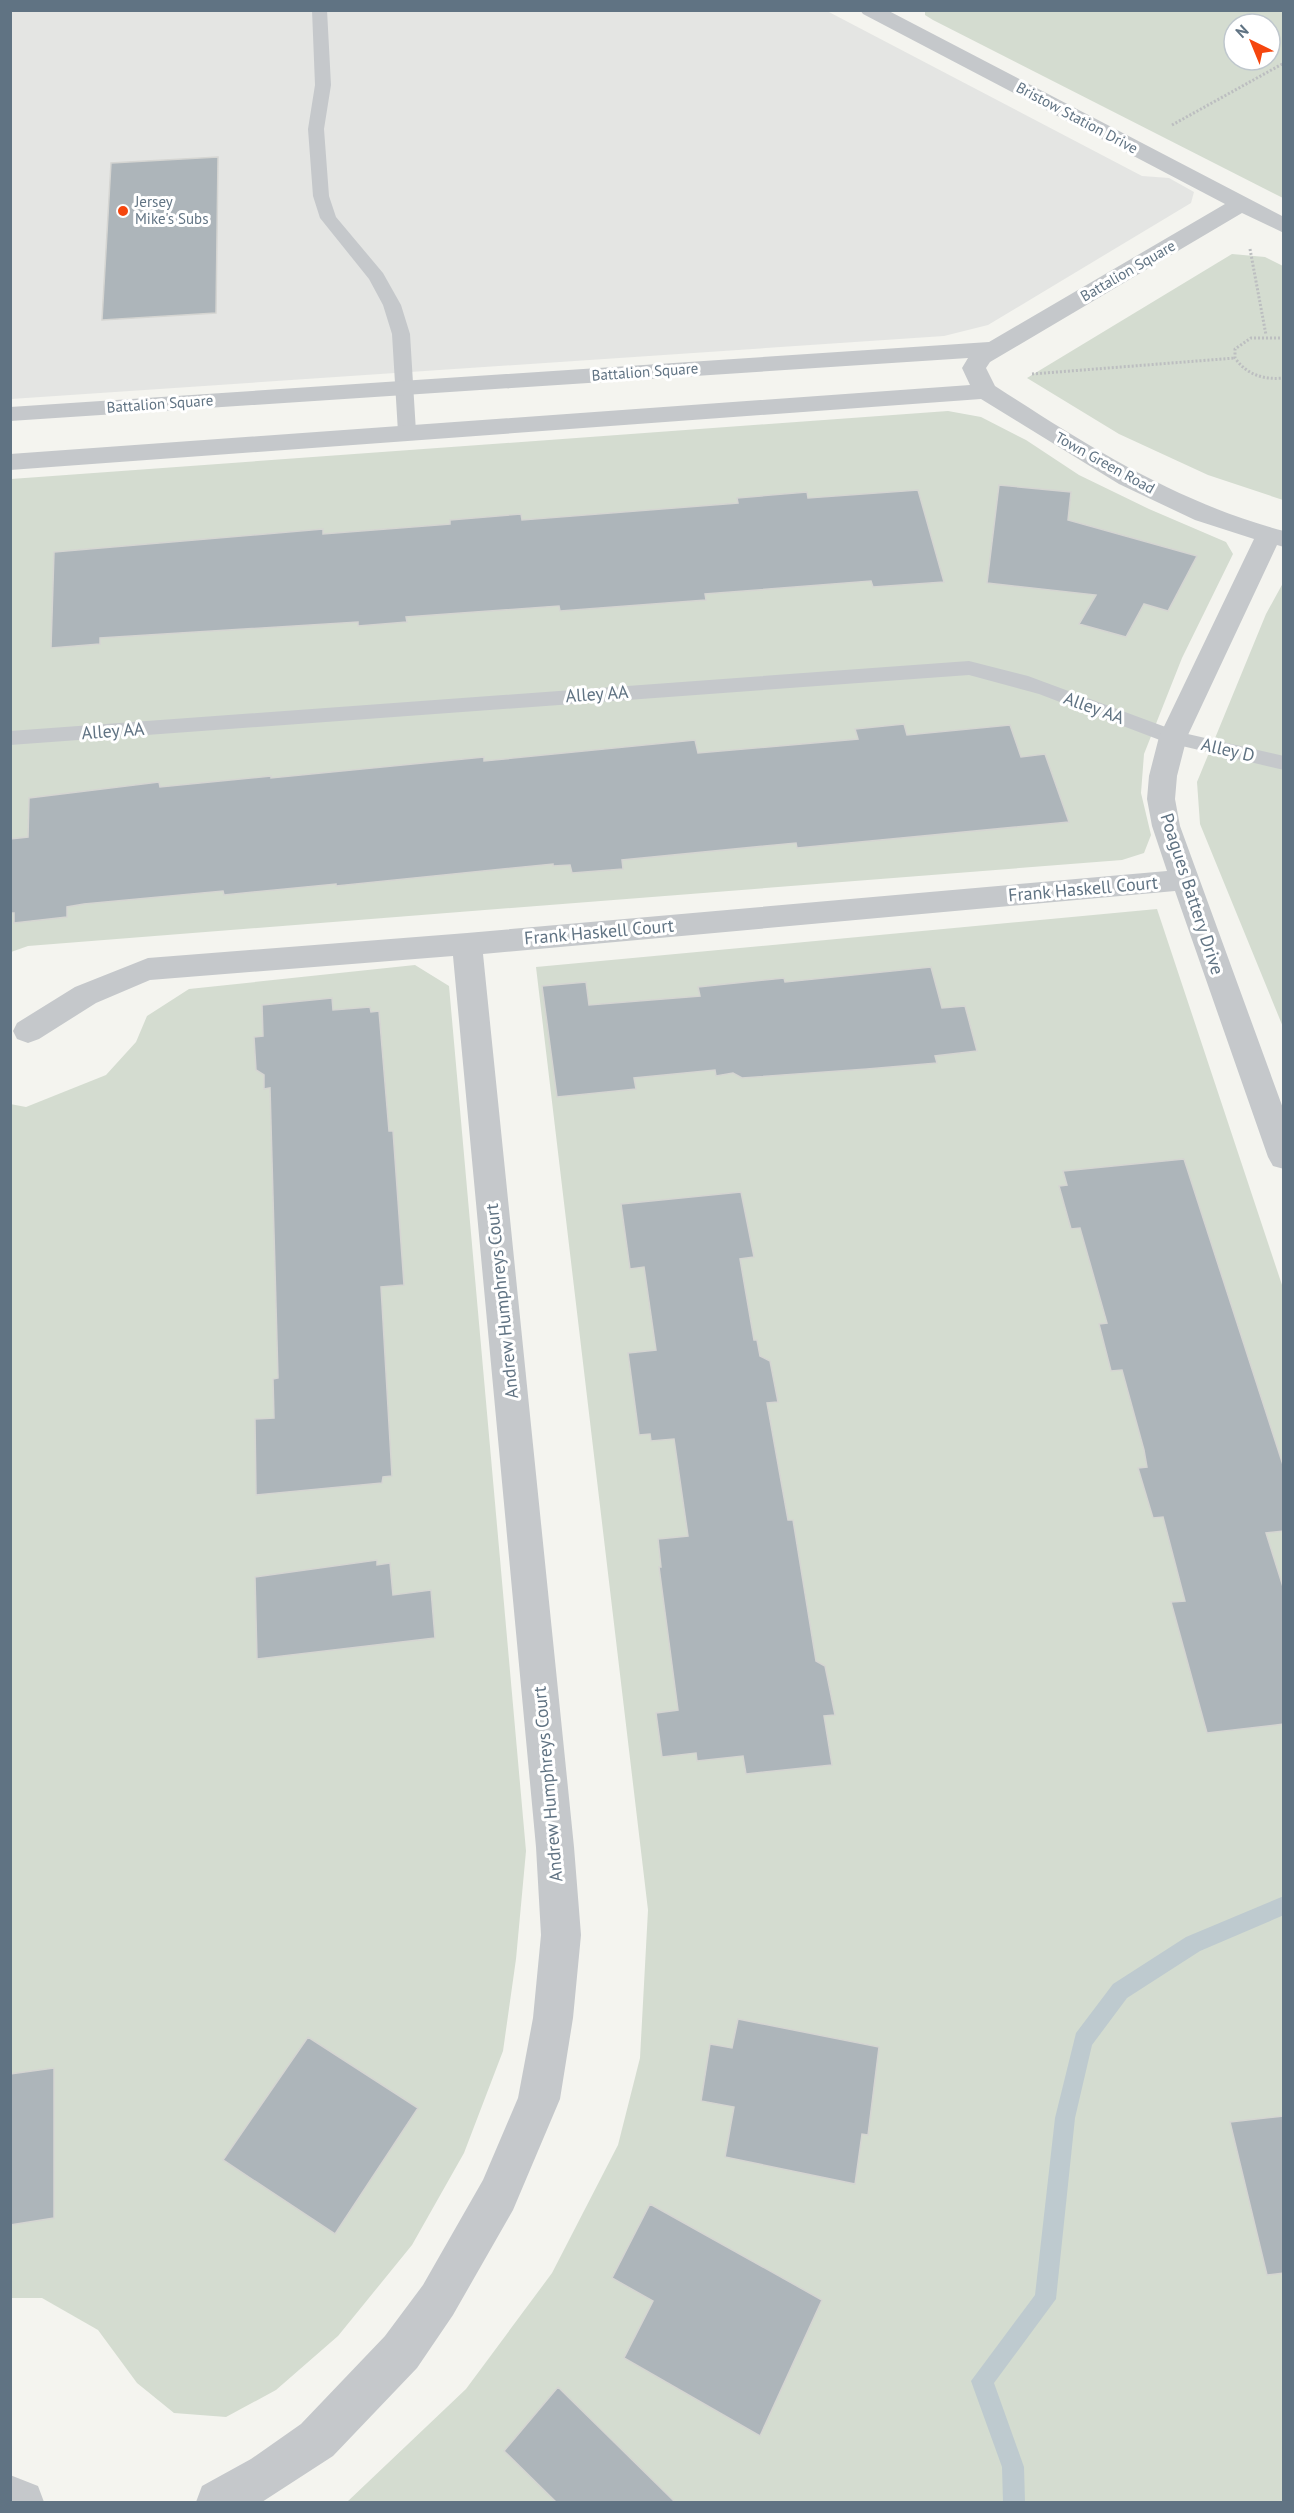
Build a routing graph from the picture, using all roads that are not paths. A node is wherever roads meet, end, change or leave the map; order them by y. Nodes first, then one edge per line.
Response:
1 (319, 10) edge
2 (870, 10) edge
3 (1242, 204) junction
4 (1284, 226) edge
5 (994, 349) junction
6 (981, 384) junction
7 (406, 388) junction
8 (10, 414) edge
9 (407, 432) junction
10 (10, 462) edge
11 (1276, 538) edge
12 (10, 738) edge
13 (1173, 738) junction
14 (1284, 763) edge
15 (1185, 880) junction
16 (467, 944) junction
17 (28, 1031) dead end
18 (1273, 1098) edge
19 (1284, 1157) edge
20 (10, 2497) edge
21 (22, 2502) edge
22 (218, 2502) edge

1 - 7 lane
2 - 3 street, Bristow Station Drive
3 - 4 street, Bristow Station Drive
3 - 5 street, Battalion Square
5 - 6 street
5 - 7 street, Battalion Square
6 - 9 street
6 - 11 street, Town Green Road
7 - 8 street, Battalion Square
7 - 9 lane
9 - 10 street
11 - 13 street, Poagues Battery Drive
12 - 13 lane, Alley AA
13 - 14 lane, Alley D
13 - 15 street, Poagues Battery Drive
15 - 16 street, Frank Haskell Court
15 - 18 street, Poagues Battery Drive
16 - 17 street, Frank Haskell Court
16 - 22 street, Andrew Humphreys Court
18 - 19 street, Poagues Battery Drive
20 - 21 street

